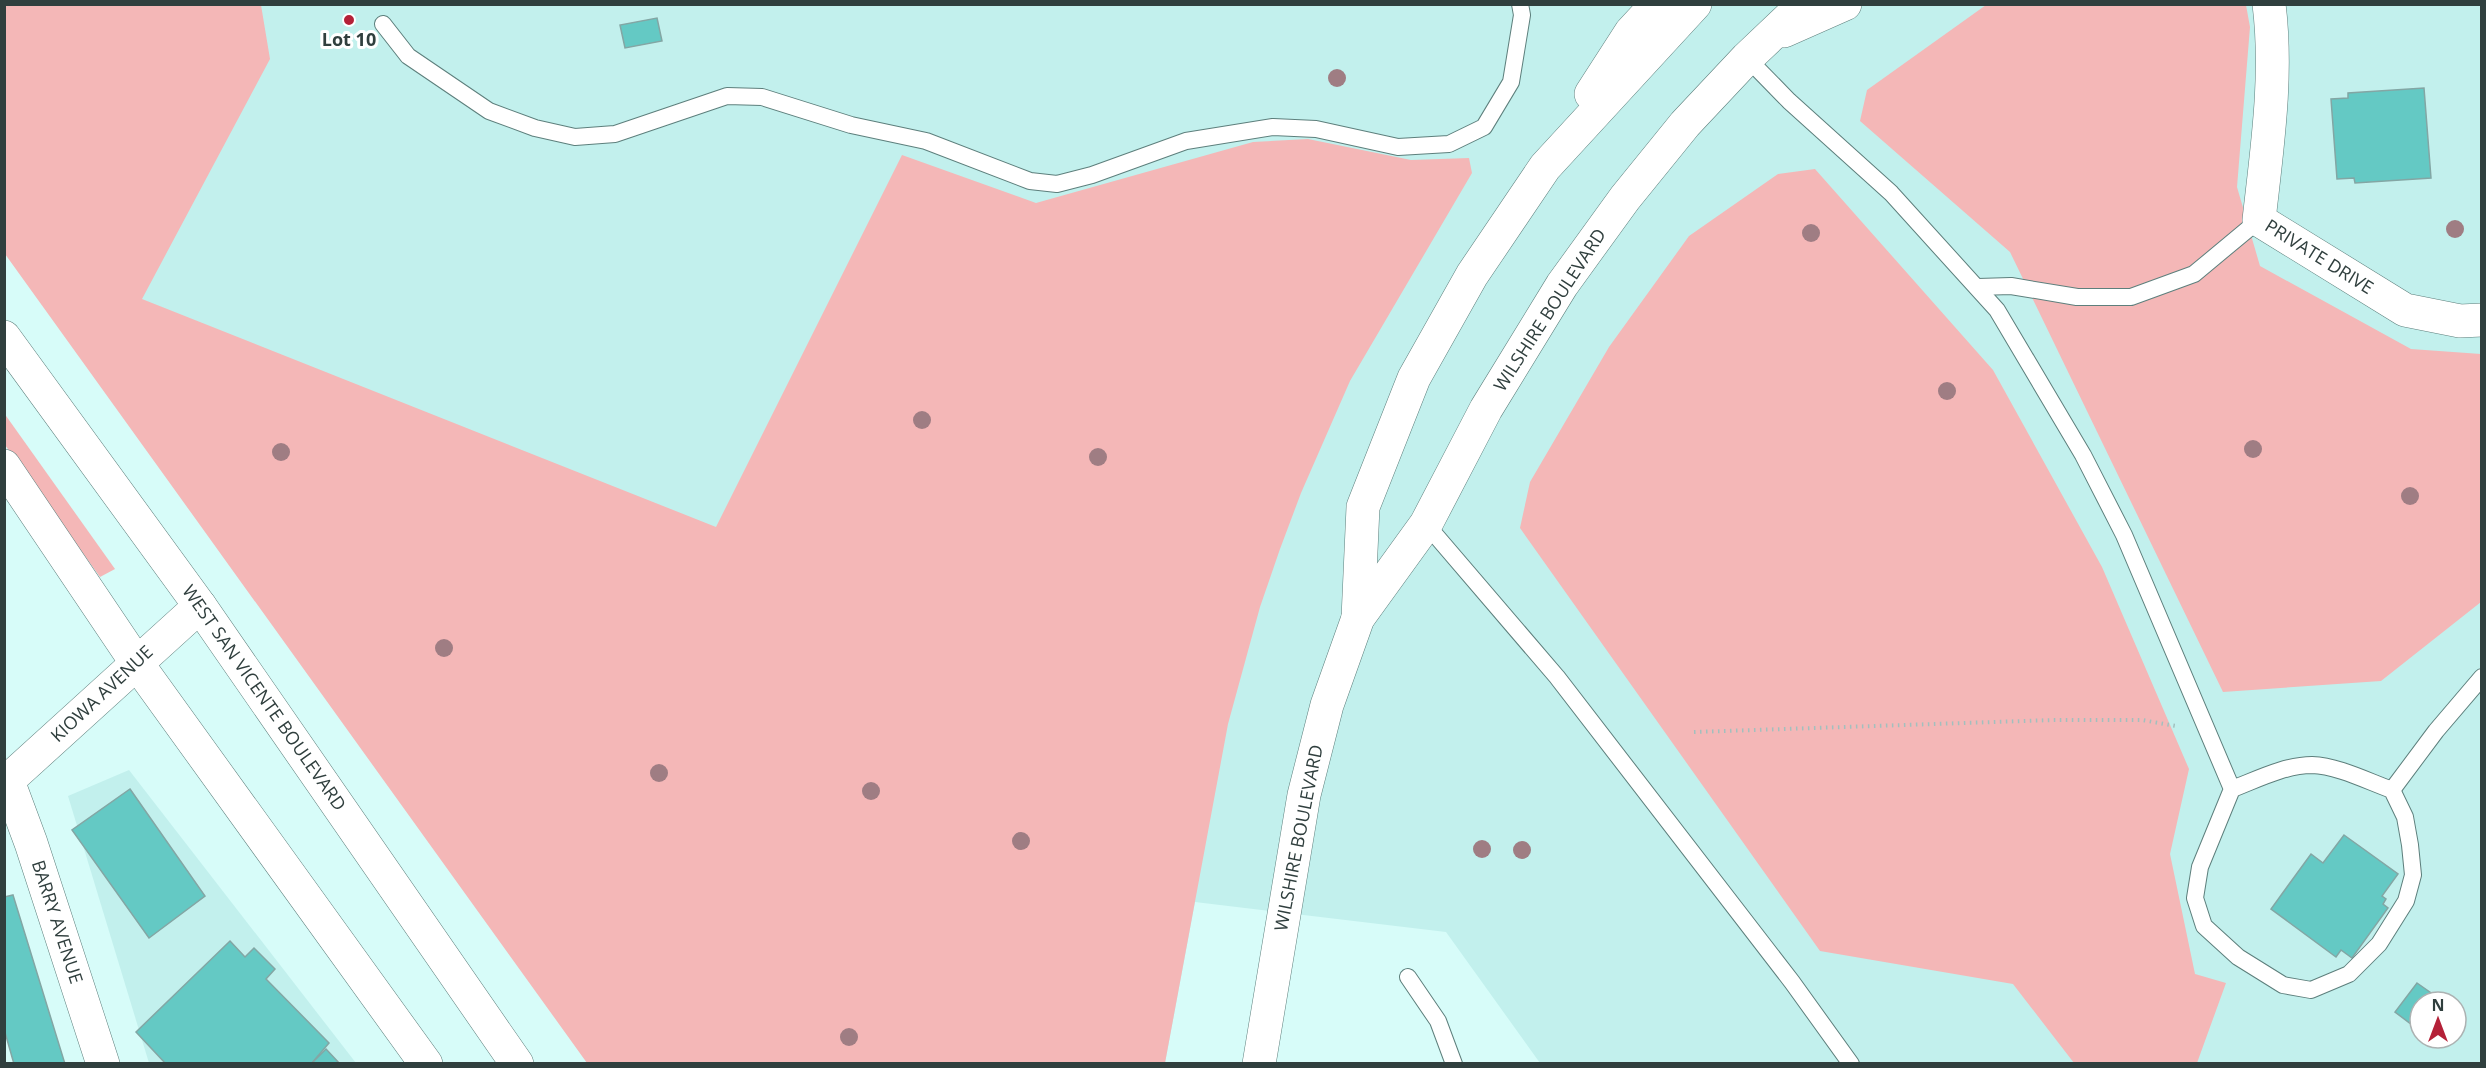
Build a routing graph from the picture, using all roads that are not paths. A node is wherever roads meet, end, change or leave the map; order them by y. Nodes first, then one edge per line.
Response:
1 (1520, 4) edge
2 (1658, 4) edge
3 (1695, 4) edge
4 (1804, 4) edge
5 (1845, 4) edge
6 (2269, 4) edge
7 (383, 24) dead end
8 (1756, 49) junction
9 (1545, 167) junction
10 (2259, 220) junction
11 (1978, 287) junction
12 (2481, 320) edge
13 (4, 337) edge
14 (4, 466) edge
15 (1426, 524) junction
16 (200, 606) junction
17 (1358, 618) junction
18 (136, 662) junction
19 (2481, 677) edge
20 (6, 782) edge
21 (2232, 789) junction
22 (2392, 790) junction
23 (1408, 977) dead end
24 (103, 1064) edge
25 (426, 1064) edge
26 (517, 1064) edge
27 (1259, 1064) edge
28 (1455, 1064) edge
29 (1851, 1064) edge

1 - 7 lane
2 - 9 main road
3 - 9 main road, WILSHIRE BOULEVARD
4 - 8 main road, WILSHIRE BOULEVARD
5 - 8 main road
6 - 10 main road, PRIVATE DRIVE
8 - 11 lane
8 - 15 main road, WILSHIRE BOULEVARD
9 - 17 main road, WILSHIRE BOULEVARD
10 - 11 lane
10 - 12 main road, PRIVATE DRIVE
11 - 21 lane
13 - 16 main road, WEST SAN VICENTE BOULEVARD
14 - 18 main road
15 - 17 main road, WILSHIRE BOULEVARD
15 - 29 lane
16 - 18 main road, KIOWA AVENUE
16 - 26 main road, WEST SAN VICENTE BOULEVARD
17 - 27 main road, WILSHIRE BOULEVARD
18 - 20 main road, KIOWA AVENUE
18 - 25 main road
19 - 22 lane
20 - 24 main road, BARRY AVENUE
21 - 22 lane
21 - 22 lane
23 - 28 lane

